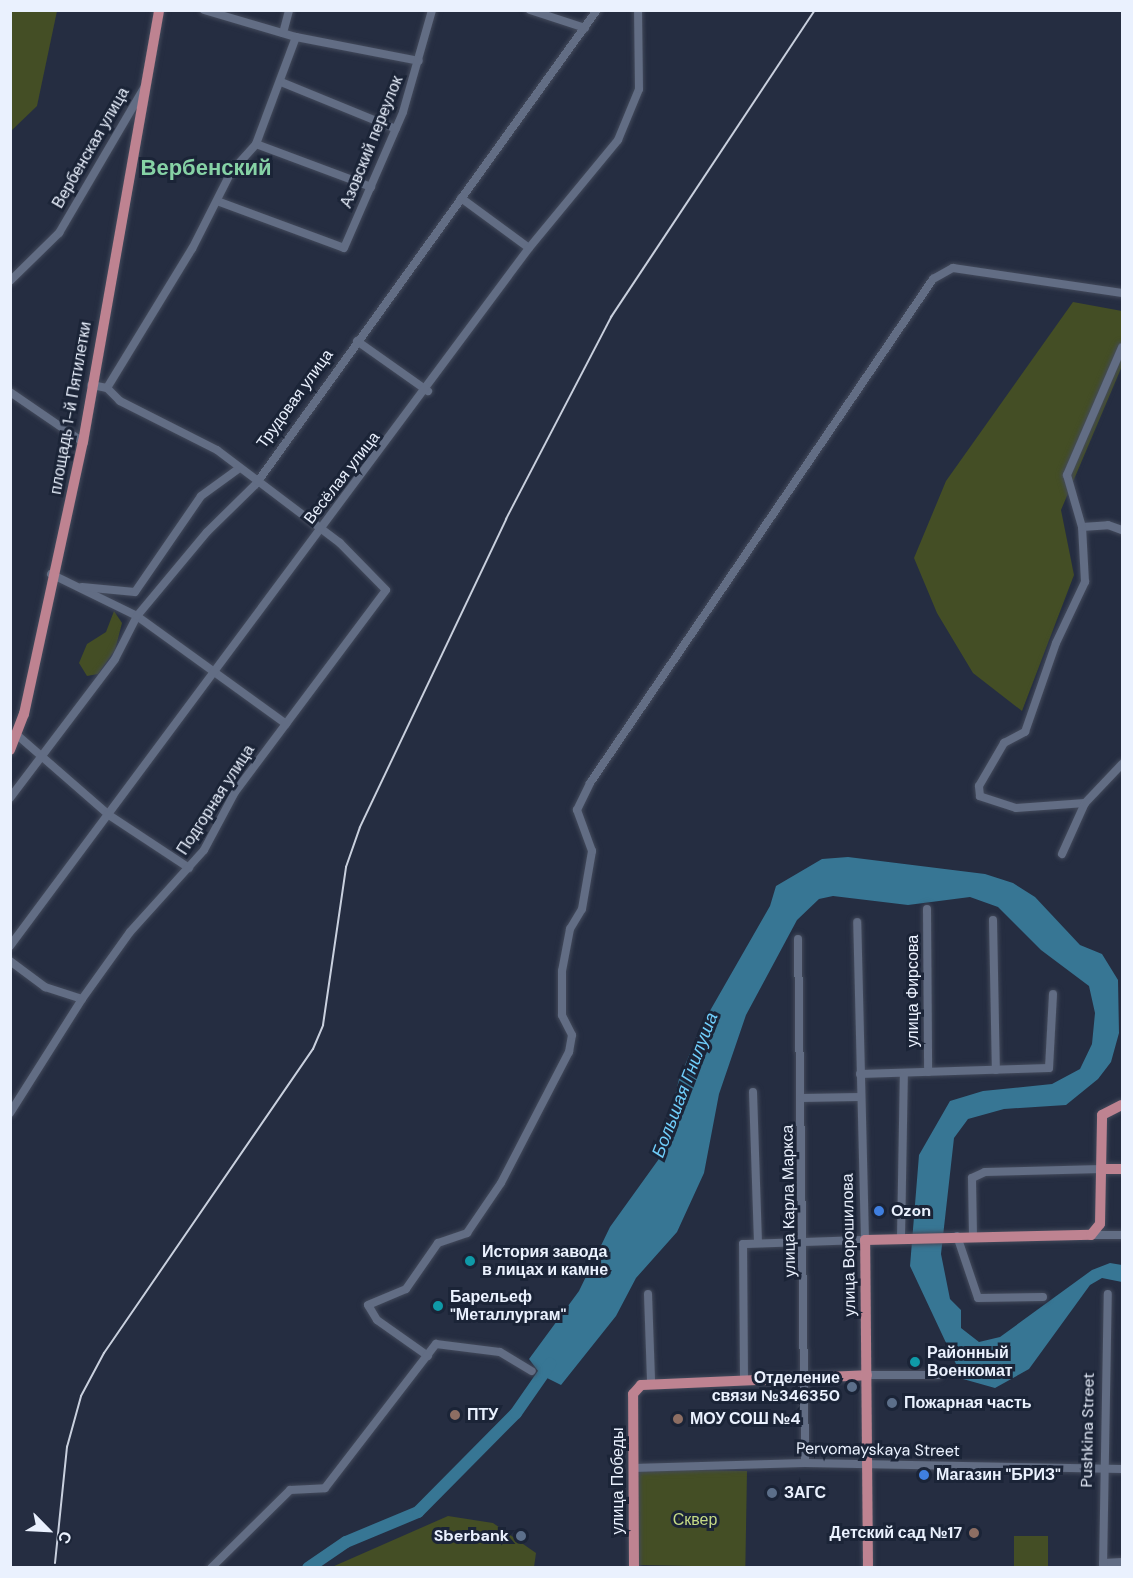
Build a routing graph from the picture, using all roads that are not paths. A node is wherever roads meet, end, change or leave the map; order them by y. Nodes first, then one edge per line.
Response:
1 (159, 10) edge
2 (204, 10) edge
3 (290, 10) edge
4 (432, 10) edge
5 (530, 10) edge
6 (597, 10) edge
7 (638, 10) edge
8 (585, 28) junction
9 (283, 33) junction
10 (296, 37) junction
11 (419, 61) junction
12 (281, 82) junction
13 (146, 85) junction
14 (396, 129) junction
15 (256, 144) junction
16 (371, 187) junction
17 (461, 198) junction
18 (217, 201) junction
19 (529, 248) junction
20 (10, 281) edge
21 (1122, 293) edge
22 (357, 341) junction
23 (1122, 347) edge
24 (91, 385) junction
25 (107, 388) junction
26 (428, 391) junction
27 (10, 392) edge
28 (83, 442) junction
29 (238, 469) junction
30 (256, 484) junction
31 (1082, 528) junction
32 (322, 529) junction
33 (1122, 530) edge
34 (51, 574) junction
35 (81, 587) junction
36 (137, 616) junction
37 (217, 671) junction
38 (286, 724) junction
39 (16, 734) junction
40 (10, 750) edge
41 (44, 755) junction
42 (1122, 764) edge
43 (10, 798) edge
44 (1085, 803) junction
45 (109, 815) junction
46 (1062, 854) dead end
47 (189, 868) junction
48 (927, 909) dead end
49 (993, 920) dead end
50 (857, 922) dead end
51 (798, 939) dead end
52 (10, 946) edge
53 (10, 961) edge
54 (1053, 994) dead end
55 (82, 999) junction
56 (996, 1070) junction
57 (928, 1072) junction
58 (860, 1074) junction
59 (904, 1074) junction
60 (753, 1092) dead end
61 (860, 1097) junction
62 (801, 1098) junction
63 (1122, 1106) edge
64 (10, 1113) edge
65 (1102, 1169) junction
66 (1122, 1169) edge
67 (1091, 1235) junction
68 (1122, 1235) edge
69 (957, 1236) junction
70 (973, 1236) junction
71 (905, 1238) junction
72 (865, 1240) junction
73 (805, 1241) junction
74 (758, 1243) junction
75 (648, 1294) dead end
76 (1108, 1294) dead end
77 (1043, 1297) dead end
78 (428, 1356) junction
79 (532, 1371) dead end
80 (867, 1375) junction
81 (938, 1375) dead end
82 (806, 1377) junction
83 (744, 1380) junction
84 (651, 1381) junction
85 (804, 1463) junction
86 (867, 1465) junction
87 (633, 1467) junction
88 (1102, 1469) junction
89 (1122, 1469) edge
90 (1122, 1562) edge
91 (1102, 1565) edge
92 (211, 1568) edge
93 (634, 1568) edge
94 (868, 1568) edge

1 - 13 main road, Вербенская улица
2 - 9 street
3 - 9 street
4 - 11 street, Азовский переулок
5 - 8 street
6 - 8 street, Трудовая улица
7 - 19 street, Весёлая улица
8 - 17 street, Трудовая улица
9 - 10 street
10 - 11 street
10 - 12 street, площадь 1-й Пятилетки
11 - 14 street, Азовский переулок
12 - 14 street
12 - 15 street, площадь 1-й Пятилетки
13 - 20 street, Вербенская улица
13 - 24 main road, площадь 1-й Пятилетки
14 - 16 street, Азовский переулок
15 - 16 street
15 - 18 street, площадь 1-й Пятилетки
16 - 18 street, Азовский переулок
17 - 19 street
17 - 22 street, Трудовая улица
18 - 25 street, площадь 1-й Пятилетки
19 - 26 street, Весёлая улица
21 - 78 street
22 - 26 street
22 - 30 street, Трудовая улица
23 - 31 street
24 - 25 street
24 - 28 main road, площадь 1-й Пятилетки
25 - 29 street
26 - 32 street, Весёлая улица
27 - 28 street
28 - 34 main road, площадь 1-й Пятилетки
29 - 30 street
29 - 35 street
30 - 32 street
30 - 36 street, Трудовая улица
31 - 33 street
31 - 44 street
32 - 37 street, Весёлая улица
32 - 38 street, Подгорная улица
34 - 35 street
34 - 39 main road, площадь 1-й Пятилетки
35 - 36 street
36 - 37 street
36 - 41 street, Трудовая улица
37 - 38 street
37 - 45 street, Весёлая улица
38 - 47 street, Подгорная улица
39 - 40 main road, площадь 1-й Пятилетки
39 - 41 street
41 - 43 street, Трудовая улица
41 - 45 street
42 - 44 street
44 - 46 street
45 - 47 street
45 - 52 street, Весёлая улица
47 - 55 street, Подгорная улица
48 - 57 street, улица Фирсова
49 - 56 street
50 - 58 street, улица Ворошилова
51 - 62 street, улица Карла Маркса
53 - 55 street
54 - 56 street
55 - 64 street, Подгорная улица
56 - 57 street
57 - 59 street
58 - 59 street
58 - 61 street, улица Ворошилова
59 - 71 street
60 - 74 street
61 - 62 street
61 - 72 street, улица Ворошилова
62 - 73 street, улица Карла Маркса
63 - 65 main road
65 - 66 main road
65 - 67 main road
65 - 70 street
67 - 68 street
67 - 70 main road
69 - 70 main road
69 - 71 main road
69 - 77 street
71 - 72 main road
72 - 73 street
72 - 80 main road, улица Ворошилова
73 - 74 street
73 - 82 street, улица Карла Маркса
74 - 83 street
75 - 84 street
76 - 88 street, Pushkina Street
78 - 79 street
78 - 92 street
80 - 81 street
80 - 82 main road
80 - 86 main road, улица Ворошилова
82 - 83 main road
82 - 85 street, улица Карла Маркса
83 - 84 main road
84 - 87 main road, улица Победы
85 - 86 street, Pervomayskaya Street
85 - 87 street, Pervomayskaya Street
86 - 88 street, Pervomayskaya Street
86 - 94 main road, улица Ворошилова
87 - 93 main road, улица Победы
88 - 89 street, Pervomayskaya Street
88 - 91 street, Pushkina Street
90 - 91 street

